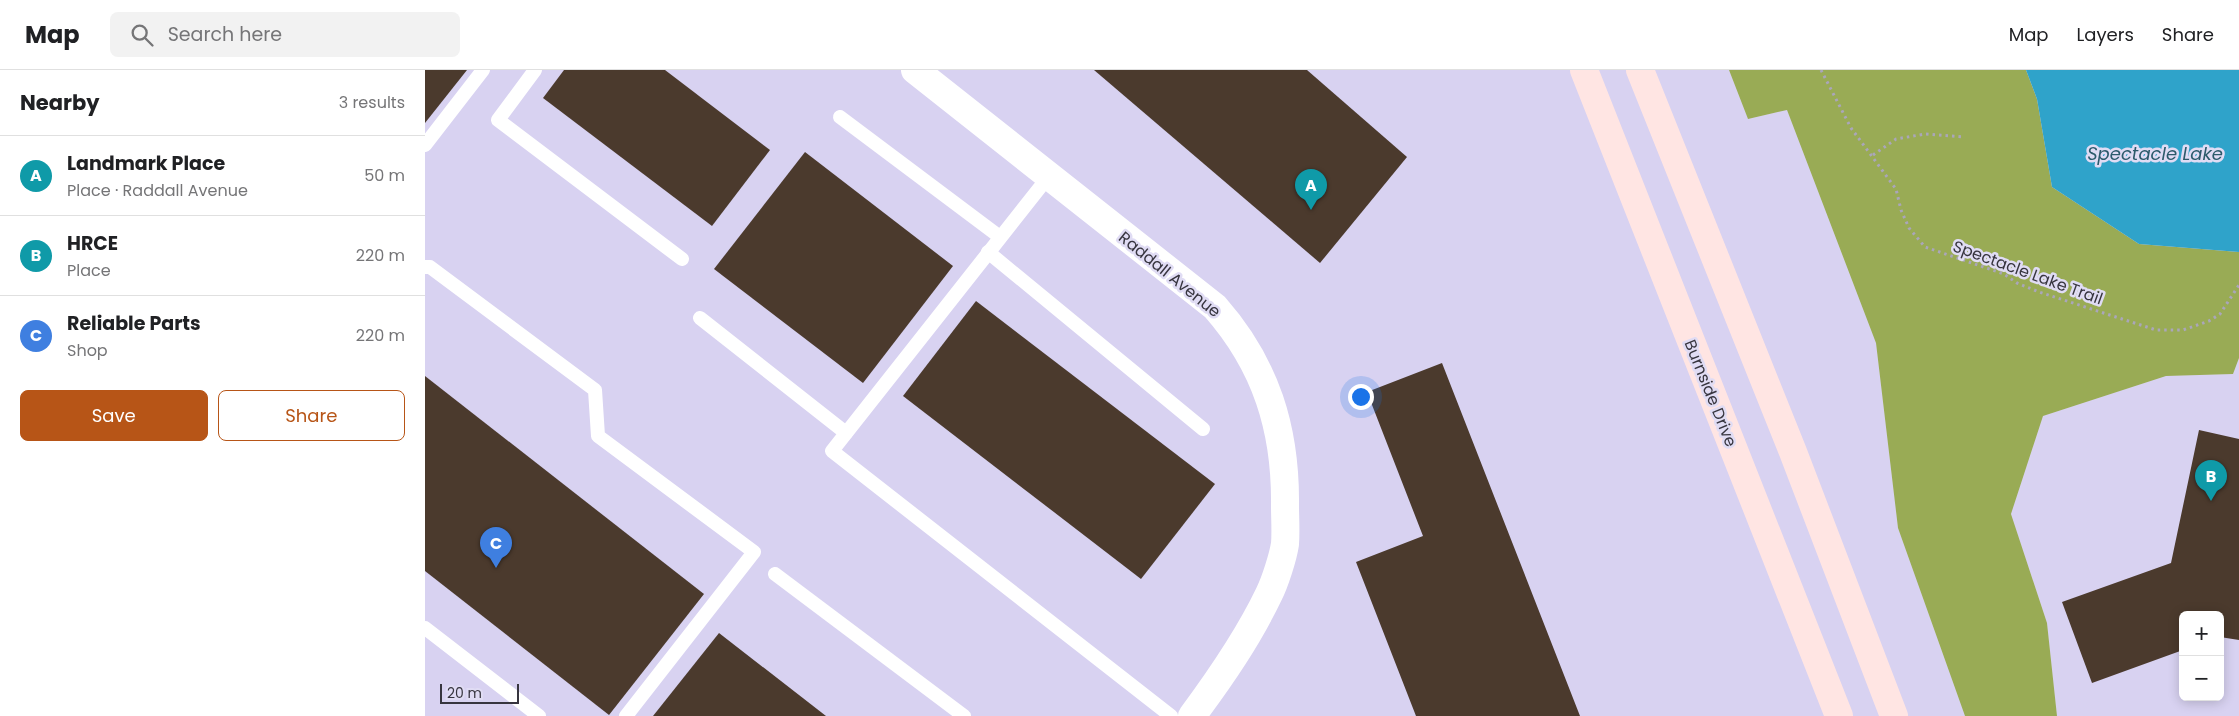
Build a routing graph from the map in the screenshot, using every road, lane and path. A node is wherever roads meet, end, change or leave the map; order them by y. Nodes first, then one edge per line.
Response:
1 (483, 70) edge
2 (535, 70) edge
3 (915, 70) edge
4 (1584, 70) edge
5 (1639, 70) edge
6 (1821, 70) edge
7 (840, 116) dead end
8 (1965, 137) dead end
9 (425, 145) edge
10 (1873, 155) junction
11 (1049, 176) junction
12 (1000, 238) junction
13 (988, 252) junction
14 (682, 259) dead end
15 (425, 267) edge
16 (2239, 285) edge
17 (700, 318) dead end
18 (1203, 429) dead end
19 (846, 433) junction
20 (775, 574) dead end
21 (425, 628) edge
22 (539, 716) edge
23 (626, 716) edge
24 (964, 716) edge
25 (1171, 716) edge
26 (1192, 716) edge
27 (1839, 716) edge
28 (1894, 716) edge

1 - 9 lane
2 - 14 lane
3 - 11 street, Raddall Avenue
4 - 27 main road, Burnside Drive
5 - 28 main road
6 - 10 path, Spectacle Lake Trail
7 - 12 lane
8 - 10 path
10 - 16 path, Spectacle Lake Trail
11 - 12 lane
11 - 26 street, Raddall Avenue
12 - 13 lane
13 - 18 lane
13 - 19 lane
15 - 23 lane
17 - 19 lane
19 - 25 lane
20 - 24 lane
21 - 22 lane

